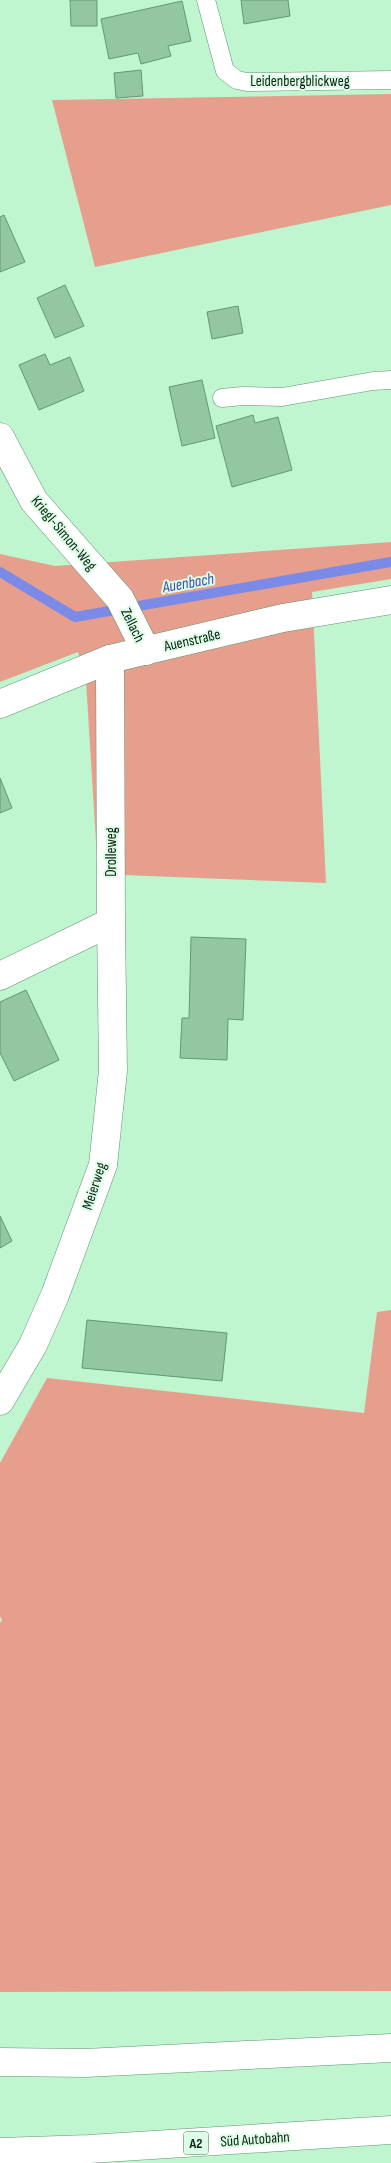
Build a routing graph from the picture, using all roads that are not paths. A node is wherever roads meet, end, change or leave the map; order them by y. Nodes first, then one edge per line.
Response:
1 (206, 0) edge
2 (391, 80) edge
3 (391, 380) edge
4 (222, 398) dead end
5 (0, 437) edge
6 (120, 599) joint
7 (391, 600) edge
8 (146, 651) junction
9 (110, 659) junction
10 (0, 704) edge
11 (111, 922) junction
12 (0, 976) edge
13 (0, 1401) edge
14 (391, 2048) edge
15 (0, 2062) edge
16 (391, 2130) edge
17 (0, 2152) edge

1 - 2 lane, Leidenbergblickweg
3 - 4 lane
5 - 6 main road, Kriegl-Simon-Weg
6 - 8 main road, Zellach
7 - 8 main road, Auenstraße
8 - 9 main road, Auenstraße
9 - 10 main road, Auenstraße
9 - 11 main road, Drolleweg
11 - 12 main road
11 - 13 main road, Meierweg
14 - 15 main road
16 - 17 main road, Süd Autobahn / A2

